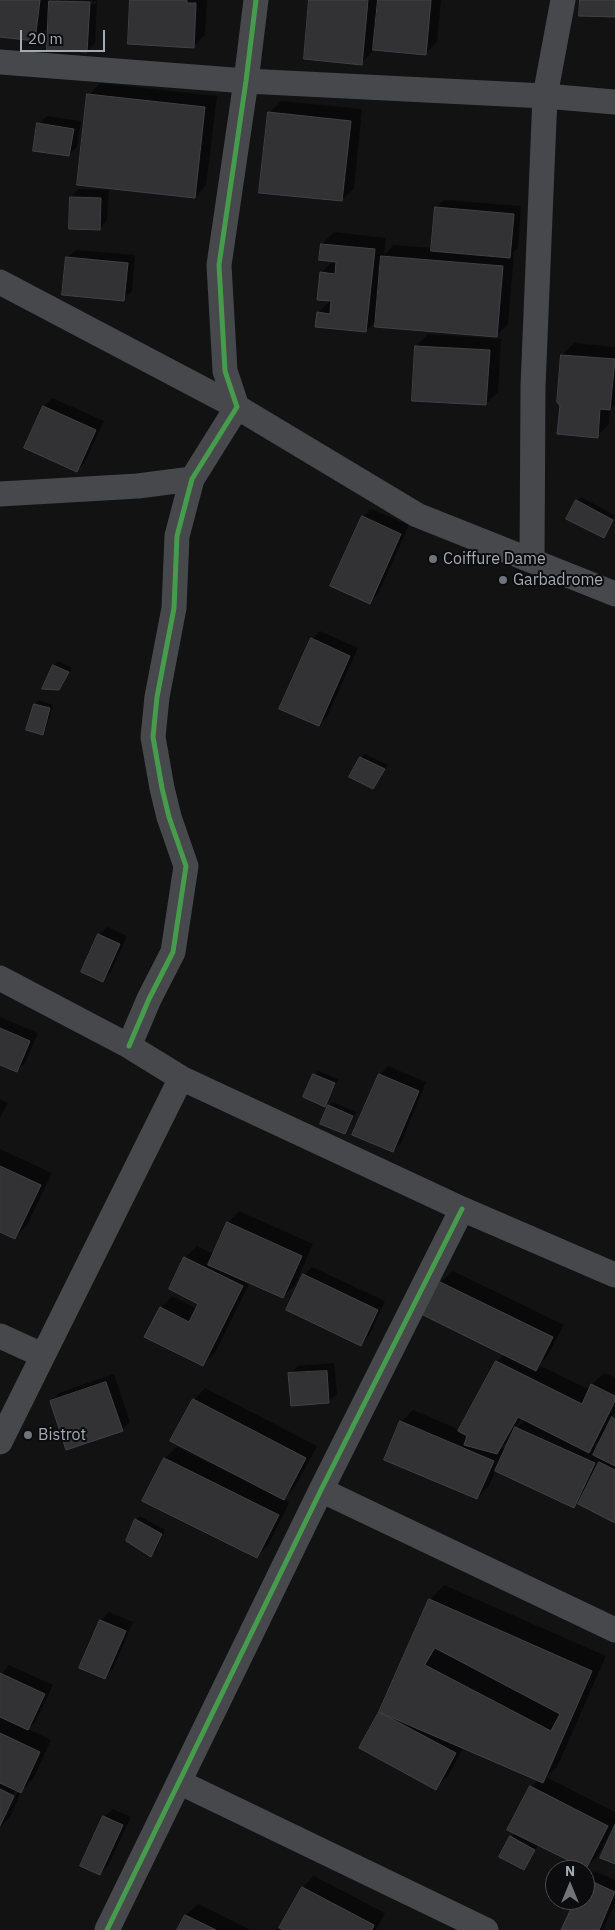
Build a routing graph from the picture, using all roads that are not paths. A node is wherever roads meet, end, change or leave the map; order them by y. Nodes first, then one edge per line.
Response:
1 (256, 0) edge
2 (563, 0) edge
3 (0, 62) edge
4 (246, 81) junction
5 (545, 96) junction
6 (615, 102) edge
7 (0, 282) edge
8 (237, 407) junction
9 (192, 479) junction
10 (0, 494) edge
11 (532, 560) junction
12 (615, 594) edge
13 (0, 978) edge
14 (129, 1046) junction
15 (181, 1078) junction
16 (462, 1210) junction
17 (615, 1275) edge
18 (0, 1336) edge
19 (42, 1355) junction
20 (0, 1442) edge
21 (320, 1490) junction
22 (615, 1630) edge
23 (179, 1782) junction
24 (107, 1930) edge
25 (486, 1930) edge

1 - 4 street
2 - 5 street
3 - 4 street
4 - 5 street
4 - 8 street
5 - 6 street
5 - 11 street
7 - 8 street
8 - 9 street
8 - 11 street
9 - 10 street
9 - 14 street
11 - 12 street
13 - 14 street
14 - 15 street
15 - 16 street
15 - 19 street
16 - 17 street
16 - 21 street
18 - 19 street
19 - 20 street
21 - 22 street
21 - 23 street
23 - 24 street
23 - 25 street

